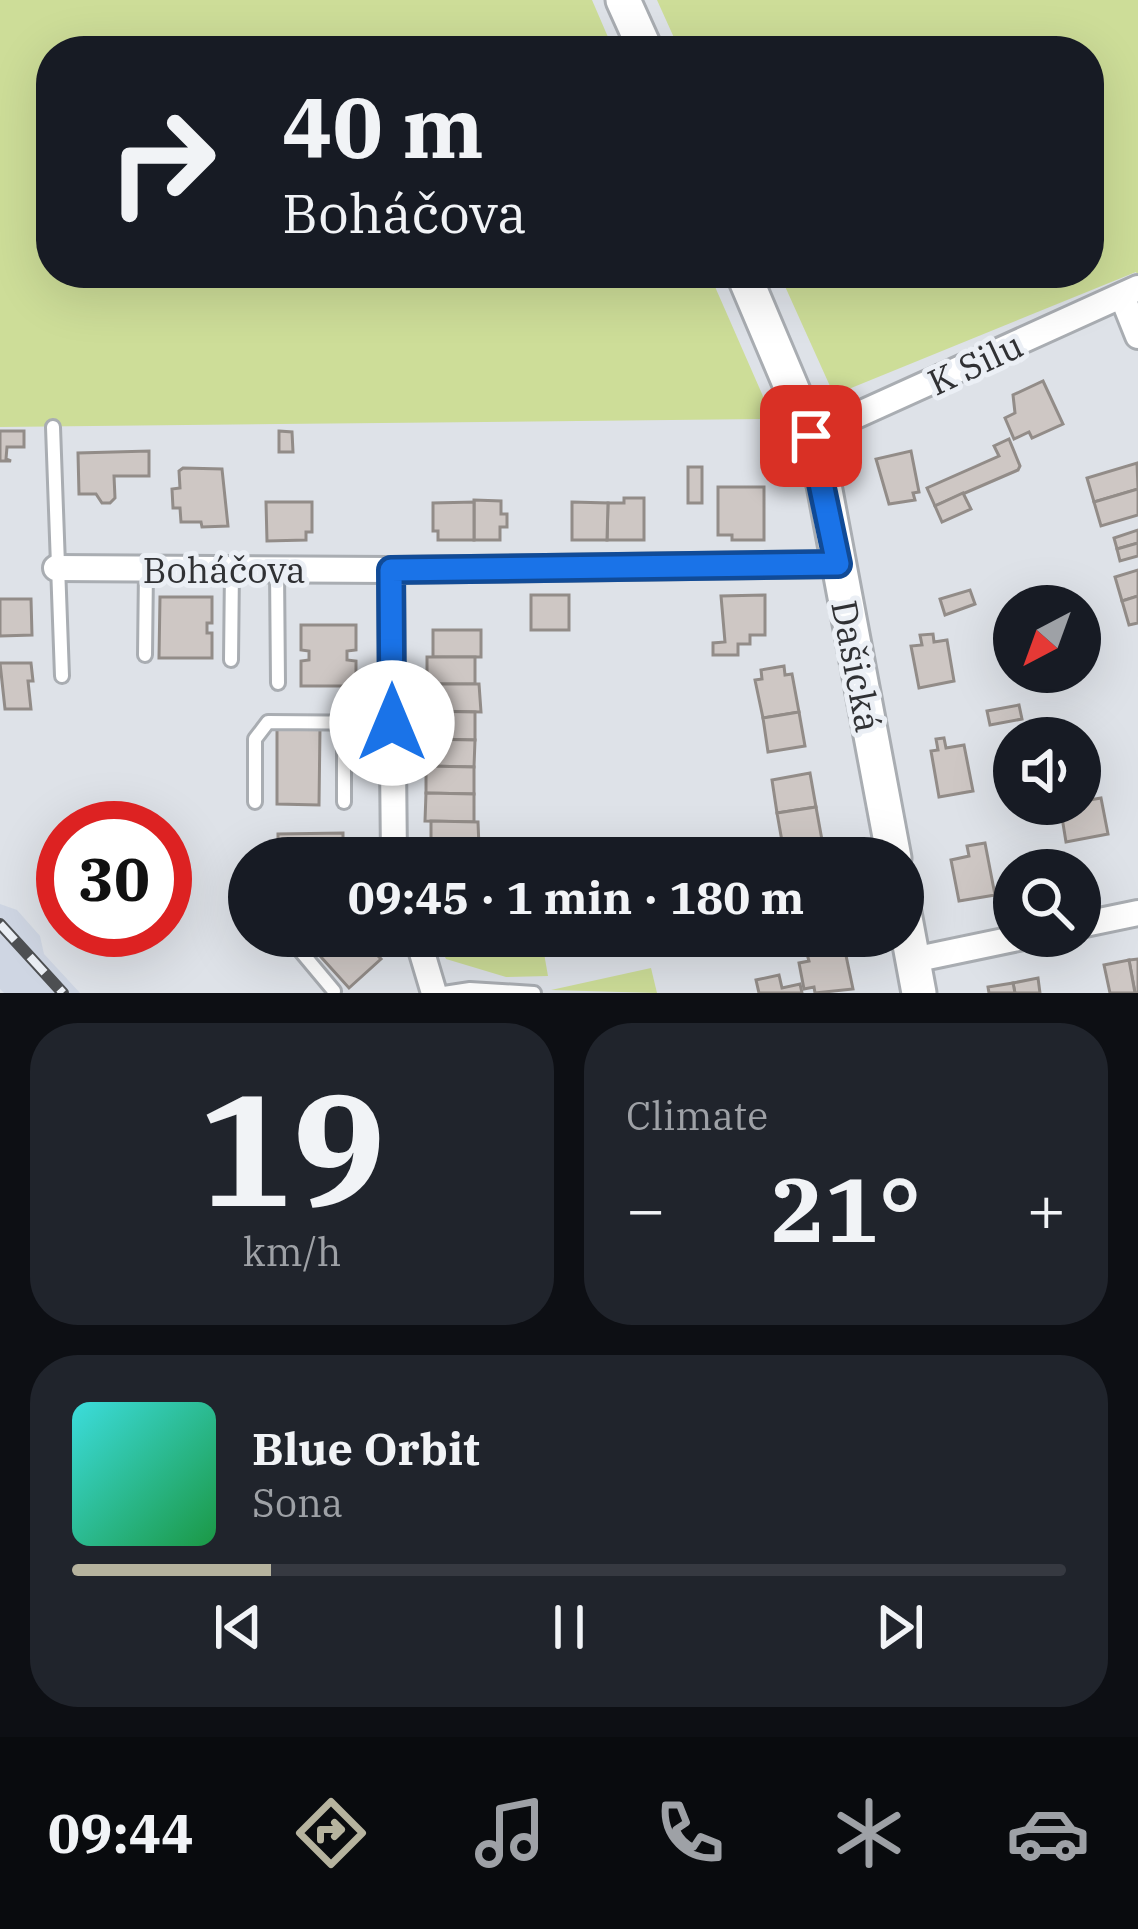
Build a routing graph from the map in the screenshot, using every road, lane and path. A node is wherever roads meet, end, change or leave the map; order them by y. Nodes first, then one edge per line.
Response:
1 (623, 0) edge
2 (639, 36) edge
3 (749, 288) edge
4 (1130, 292) edge
5 (1138, 336) edge
6 (53, 427) dead end
7 (811, 436) junction
8 (838, 564) junction
9 (56, 568) junction
10 (146, 569) junction
11 (232, 569) junction
12 (277, 569) junction
13 (391, 570) junction
14 (146, 655) dead end
15 (231, 659) dead end
16 (62, 676) dead end
17 (278, 683) dead end
18 (344, 722) junction
19 (392, 723) junction
20 (255, 802) dead end
21 (344, 802) dead end
22 (394, 837) edge
23 (890, 837) edge
24 (1138, 913) edge
25 (1101, 921) edge
26 (993, 948) edge
27 (306, 957) edge
28 (423, 957) edge
29 (916, 976) edge
30 (334, 991) edge
31 (434, 993) edge
32 (444, 993) edge
33 (534, 993) edge

1 - 2 main road
3 - 7 main road, Dašická
4 - 5 street
4 - 7 street, K Silu
6 - 9 lane
7 - 8 main road, Dašická
8 - 13 street, Boháčova
8 - 23 main road, Dašická
9 - 10 street, Boháčova
9 - 16 lane
10 - 11 street, Boháčova
10 - 14 lane
11 - 12 street, Boháčova
11 - 15 lane
12 - 13 street, Boháčova
12 - 17 lane
13 - 19 street
18 - 19 lane
18 - 20 lane
18 - 21 lane
19 - 22 street
24 - 25 street
26 - 29 street
27 - 30 lane
28 - 31 street
32 - 33 lane

